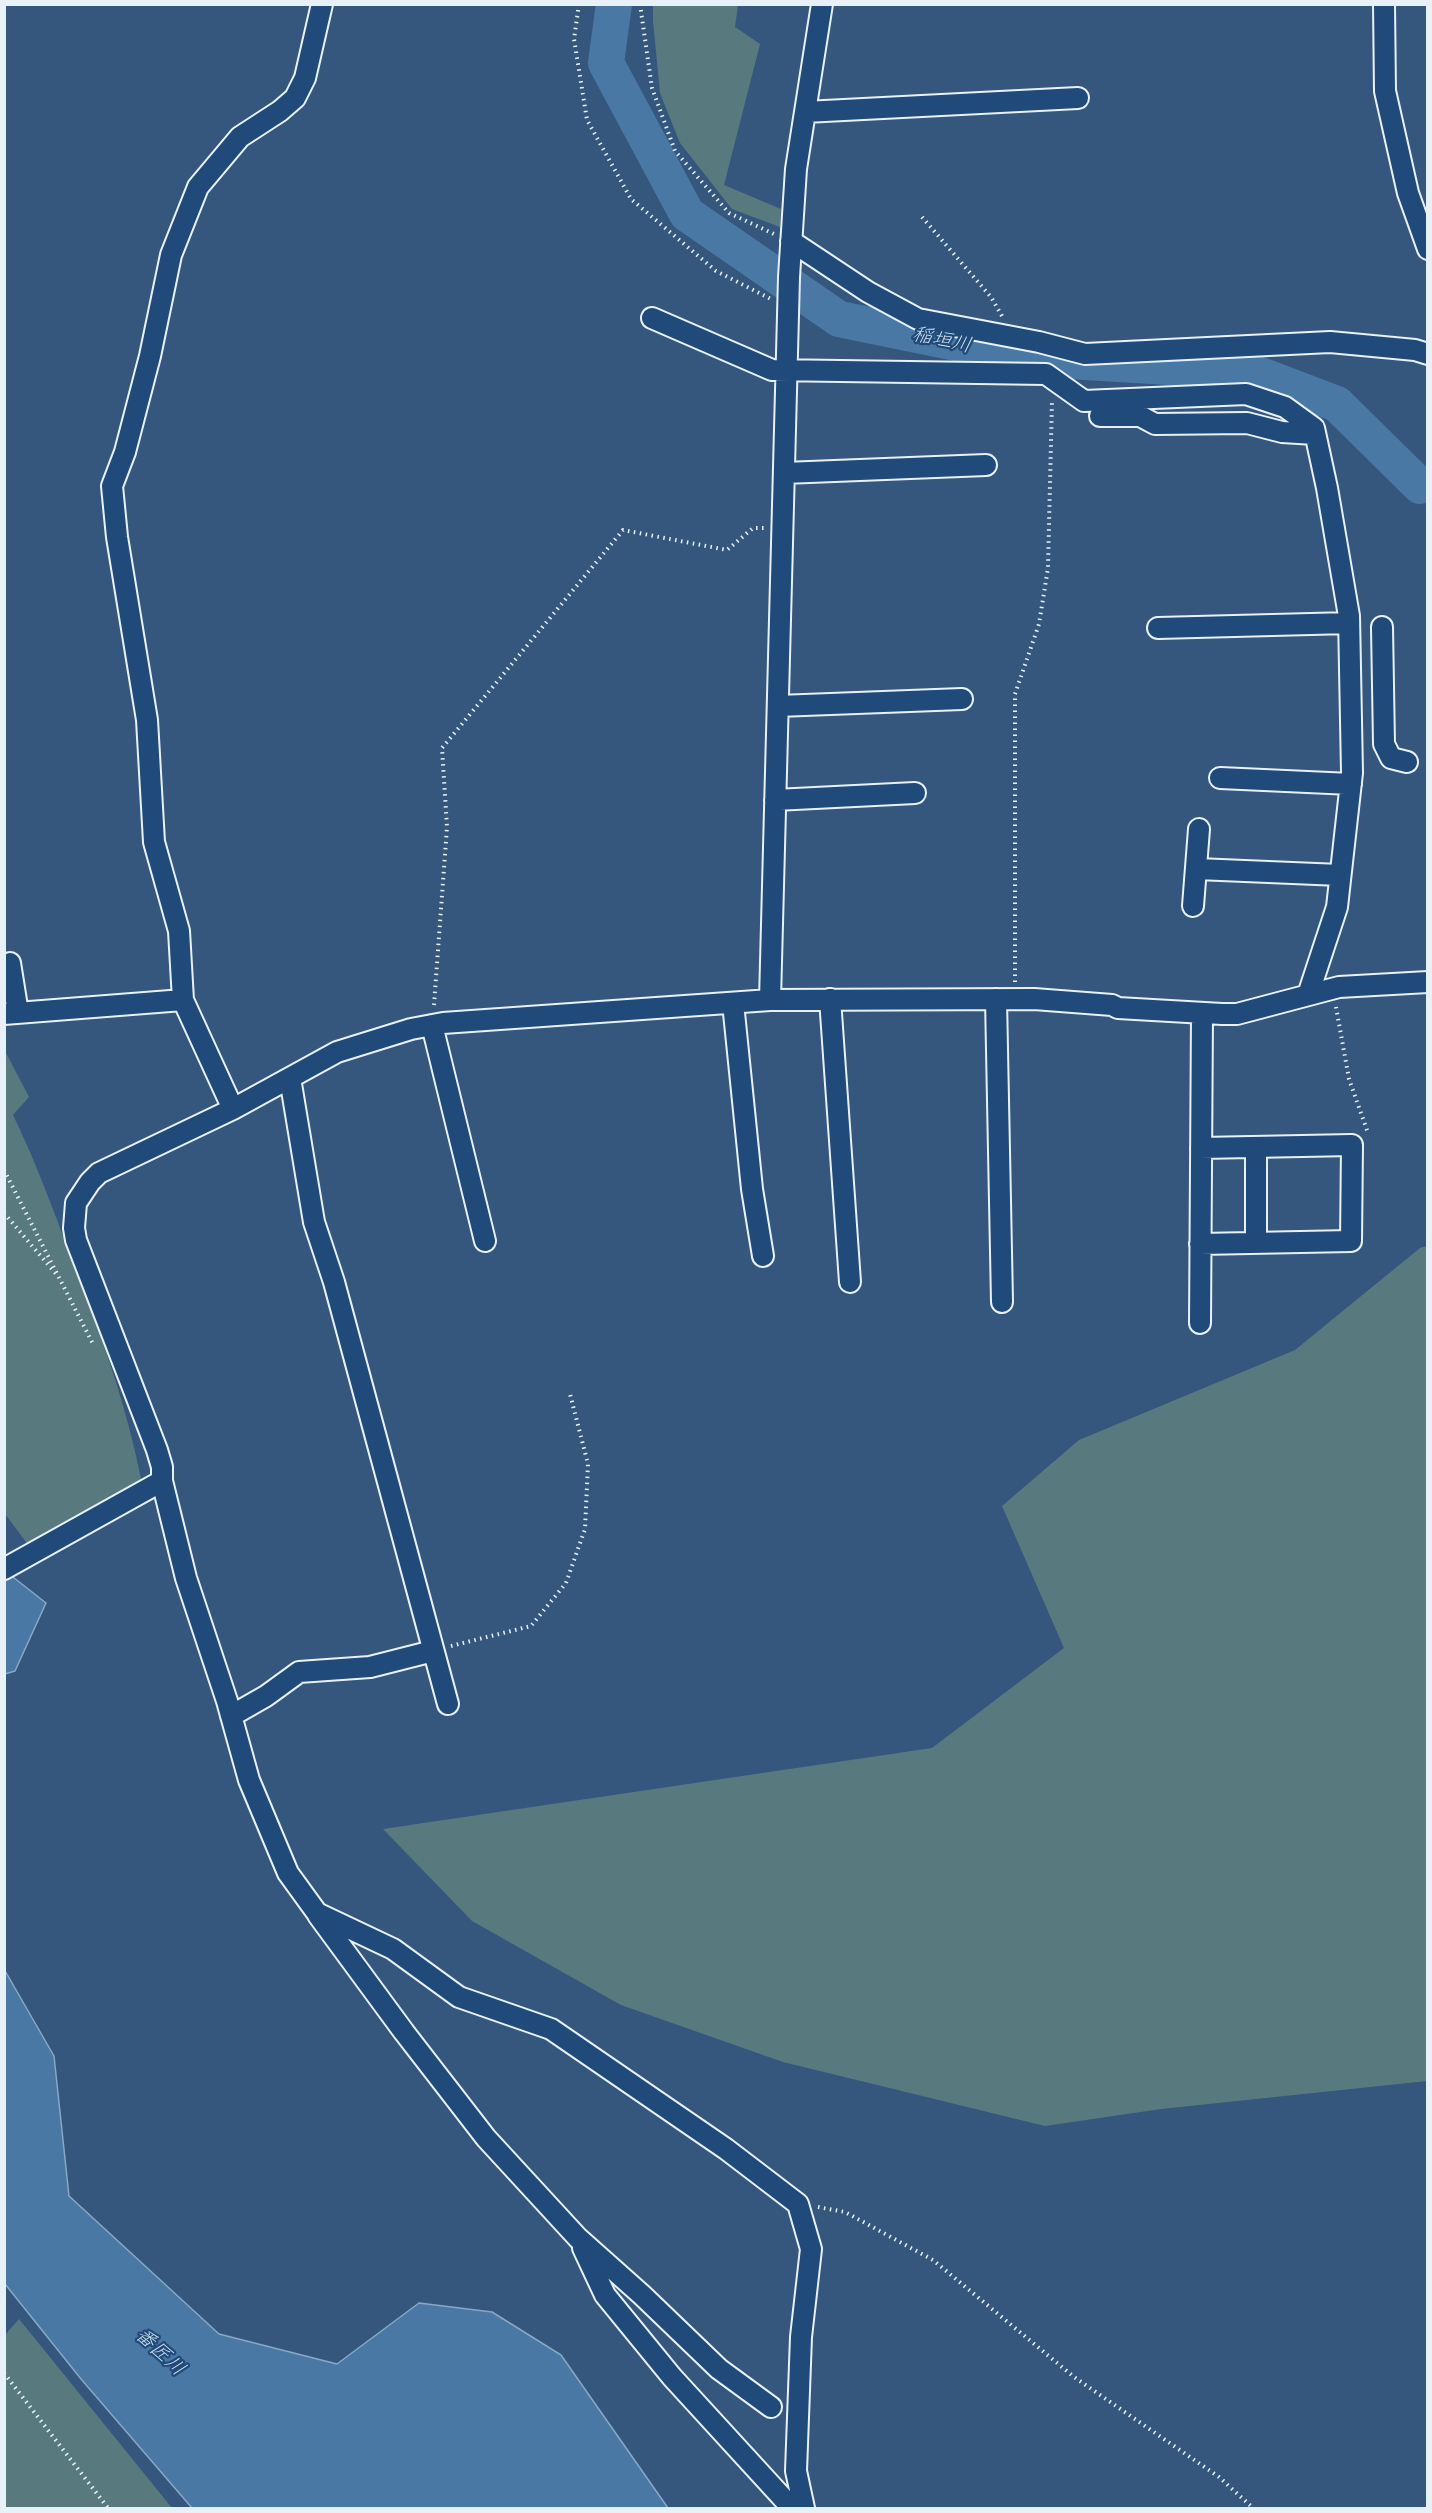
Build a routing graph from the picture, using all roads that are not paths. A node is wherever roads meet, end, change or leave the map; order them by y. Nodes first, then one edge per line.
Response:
1 (322, 4) edge
2 (822, 4) edge
3 (1384, 4) edge
4 (1078, 98) dead end
5 (805, 112) junction
6 (791, 241) junction
7 (1428, 249) edge
8 (652, 318) dead end
9 (1428, 354) edge
10 (786, 372) junction
11 (1100, 416) dead end
12 (1316, 434) junction
13 (986, 465) dead end
14 (784, 473) junction
15 (1349, 623) junction
16 (1382, 627) dead end
17 (1158, 628) dead end
18 (962, 699) dead end
19 (778, 705) junction
20 (1385, 734) junction
21 (1351, 737) junction
22 (1407, 762) dead end
23 (1220, 778) dead end
24 (1351, 784) junction
25 (915, 793) dead end
26 (775, 800) junction
27 (1199, 829) dead end
28 (1197, 869) junction
29 (1340, 875) junction
30 (1192, 906) dead end
31 (10, 963) dead end
32 (1428, 982) edge
33 (1308, 995) junction
34 (830, 999) junction
35 (1005, 999) junction
36 (183, 1000) junction
37 (770, 1000) junction
38 (733, 1003) junction
39 (1202, 1013) junction
40 (11, 1014) edge
41 (432, 1025) junction
42 (290, 1078) junction
43 (233, 1109) junction
44 (1256, 1147) junction
45 (1201, 1148) junction
46 (484, 1241) dead end
47 (1256, 1243) junction
48 (1200, 1244) junction
49 (763, 1256) dead end
50 (850, 1282) dead end
51 (1002, 1302) dead end
52 (1200, 1323) dead end
53 (162, 1481) junction
54 (4, 1569) edge
55 (433, 1651) junction
56 (448, 1704) dead end
57 (231, 1716) junction
58 (317, 1913) junction
59 (578, 2238) junction
60 (771, 2407) dead end
61 (792, 2508) edge
62 (804, 2508) edge

1 - 36 street
2 - 5 street
3 - 7 street
4 - 5 street
5 - 6 street
6 - 9 street
6 - 10 street
8 - 10 street
10 - 12 street
10 - 14 street
11 - 12 street
12 - 15 street
13 - 14 street
14 - 19 street
15 - 17 street
15 - 21 street
16 - 20 street
18 - 19 street
19 - 26 street
20 - 21 street
20 - 22 street
21 - 24 street
23 - 24 street
24 - 29 street
25 - 26 street
26 - 37 street
27 - 28 street
28 - 29 street
28 - 30 street
29 - 33 street
31 - 40 street
32 - 33 street
33 - 39 street
34 - 35 street
34 - 37 street
34 - 50 street
35 - 39 street
35 - 51 street
36 - 40 street
36 - 43 street
37 - 38 street
38 - 41 street
38 - 49 street
39 - 45 street
41 - 42 street
41 - 46 street
42 - 43 street
42 - 55 street
43 - 53 street
44 - 45 street
44 - 47 street
44 - 47 street
45 - 48 street
47 - 48 street
48 - 52 street
53 - 54 street
53 - 57 street
55 - 56 street
55 - 57 street
57 - 58 street
58 - 59 street
58 - 62 street
59 - 60 street
59 - 61 street

